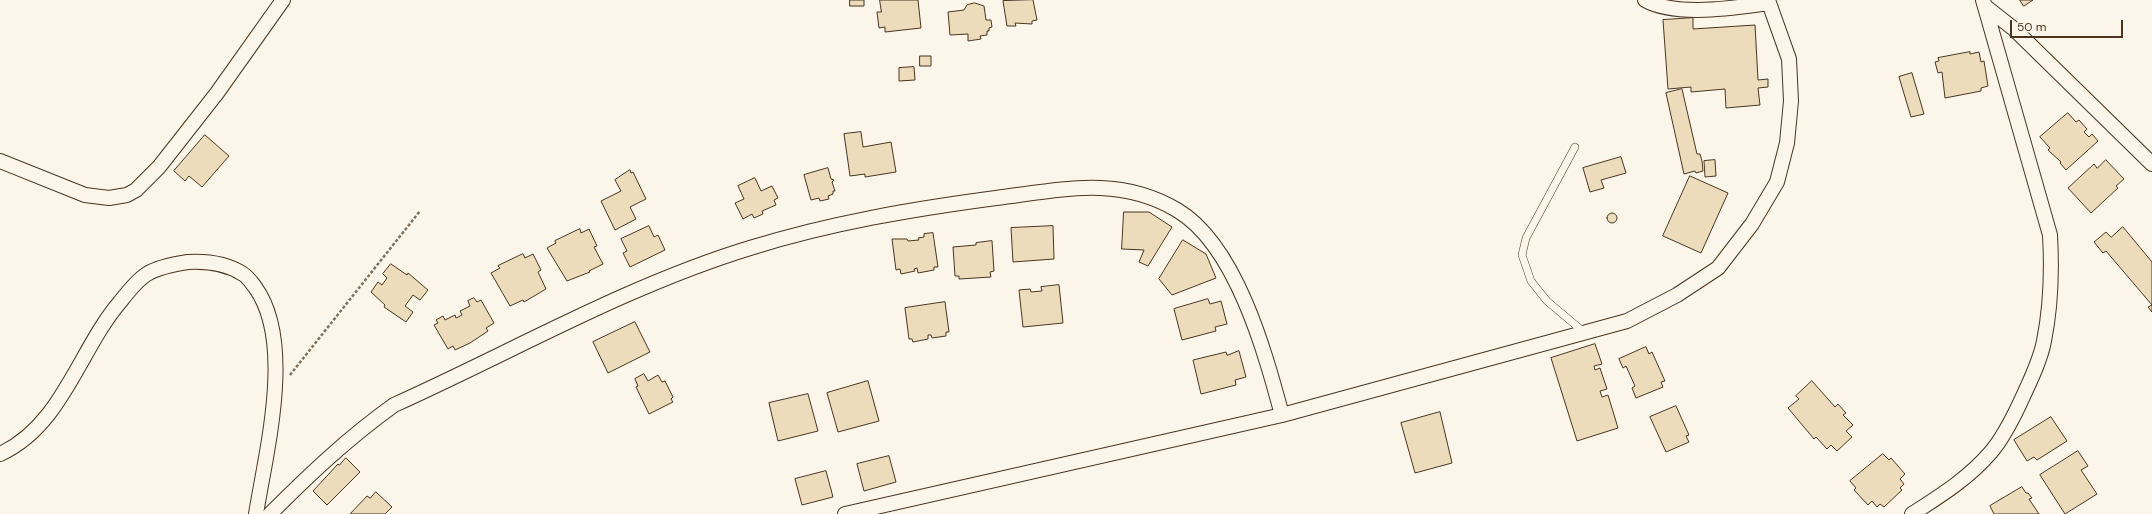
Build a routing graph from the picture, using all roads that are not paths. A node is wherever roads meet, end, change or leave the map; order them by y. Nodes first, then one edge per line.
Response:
1 (283, 0) edge
2 (1645, 0) edge
3 (1769, 2) edge
4 (1985, 4) edge
5 (1575, 147) dead end
6 (0, 161) edge
7 (2152, 164) edge
8 (1585, 333) junction
9 (1282, 415) junction
10 (0, 454) edge
11 (256, 514) edge
12 (270, 514) edge
13 (846, 514) edge
14 (1912, 514) edge

1 - 6 street
2 - 3 street
3 - 8 street
4 - 7 street
4 - 14 street
5 - 8 lane
8 - 9 street
9 - 12 street
9 - 13 street
10 - 11 street

